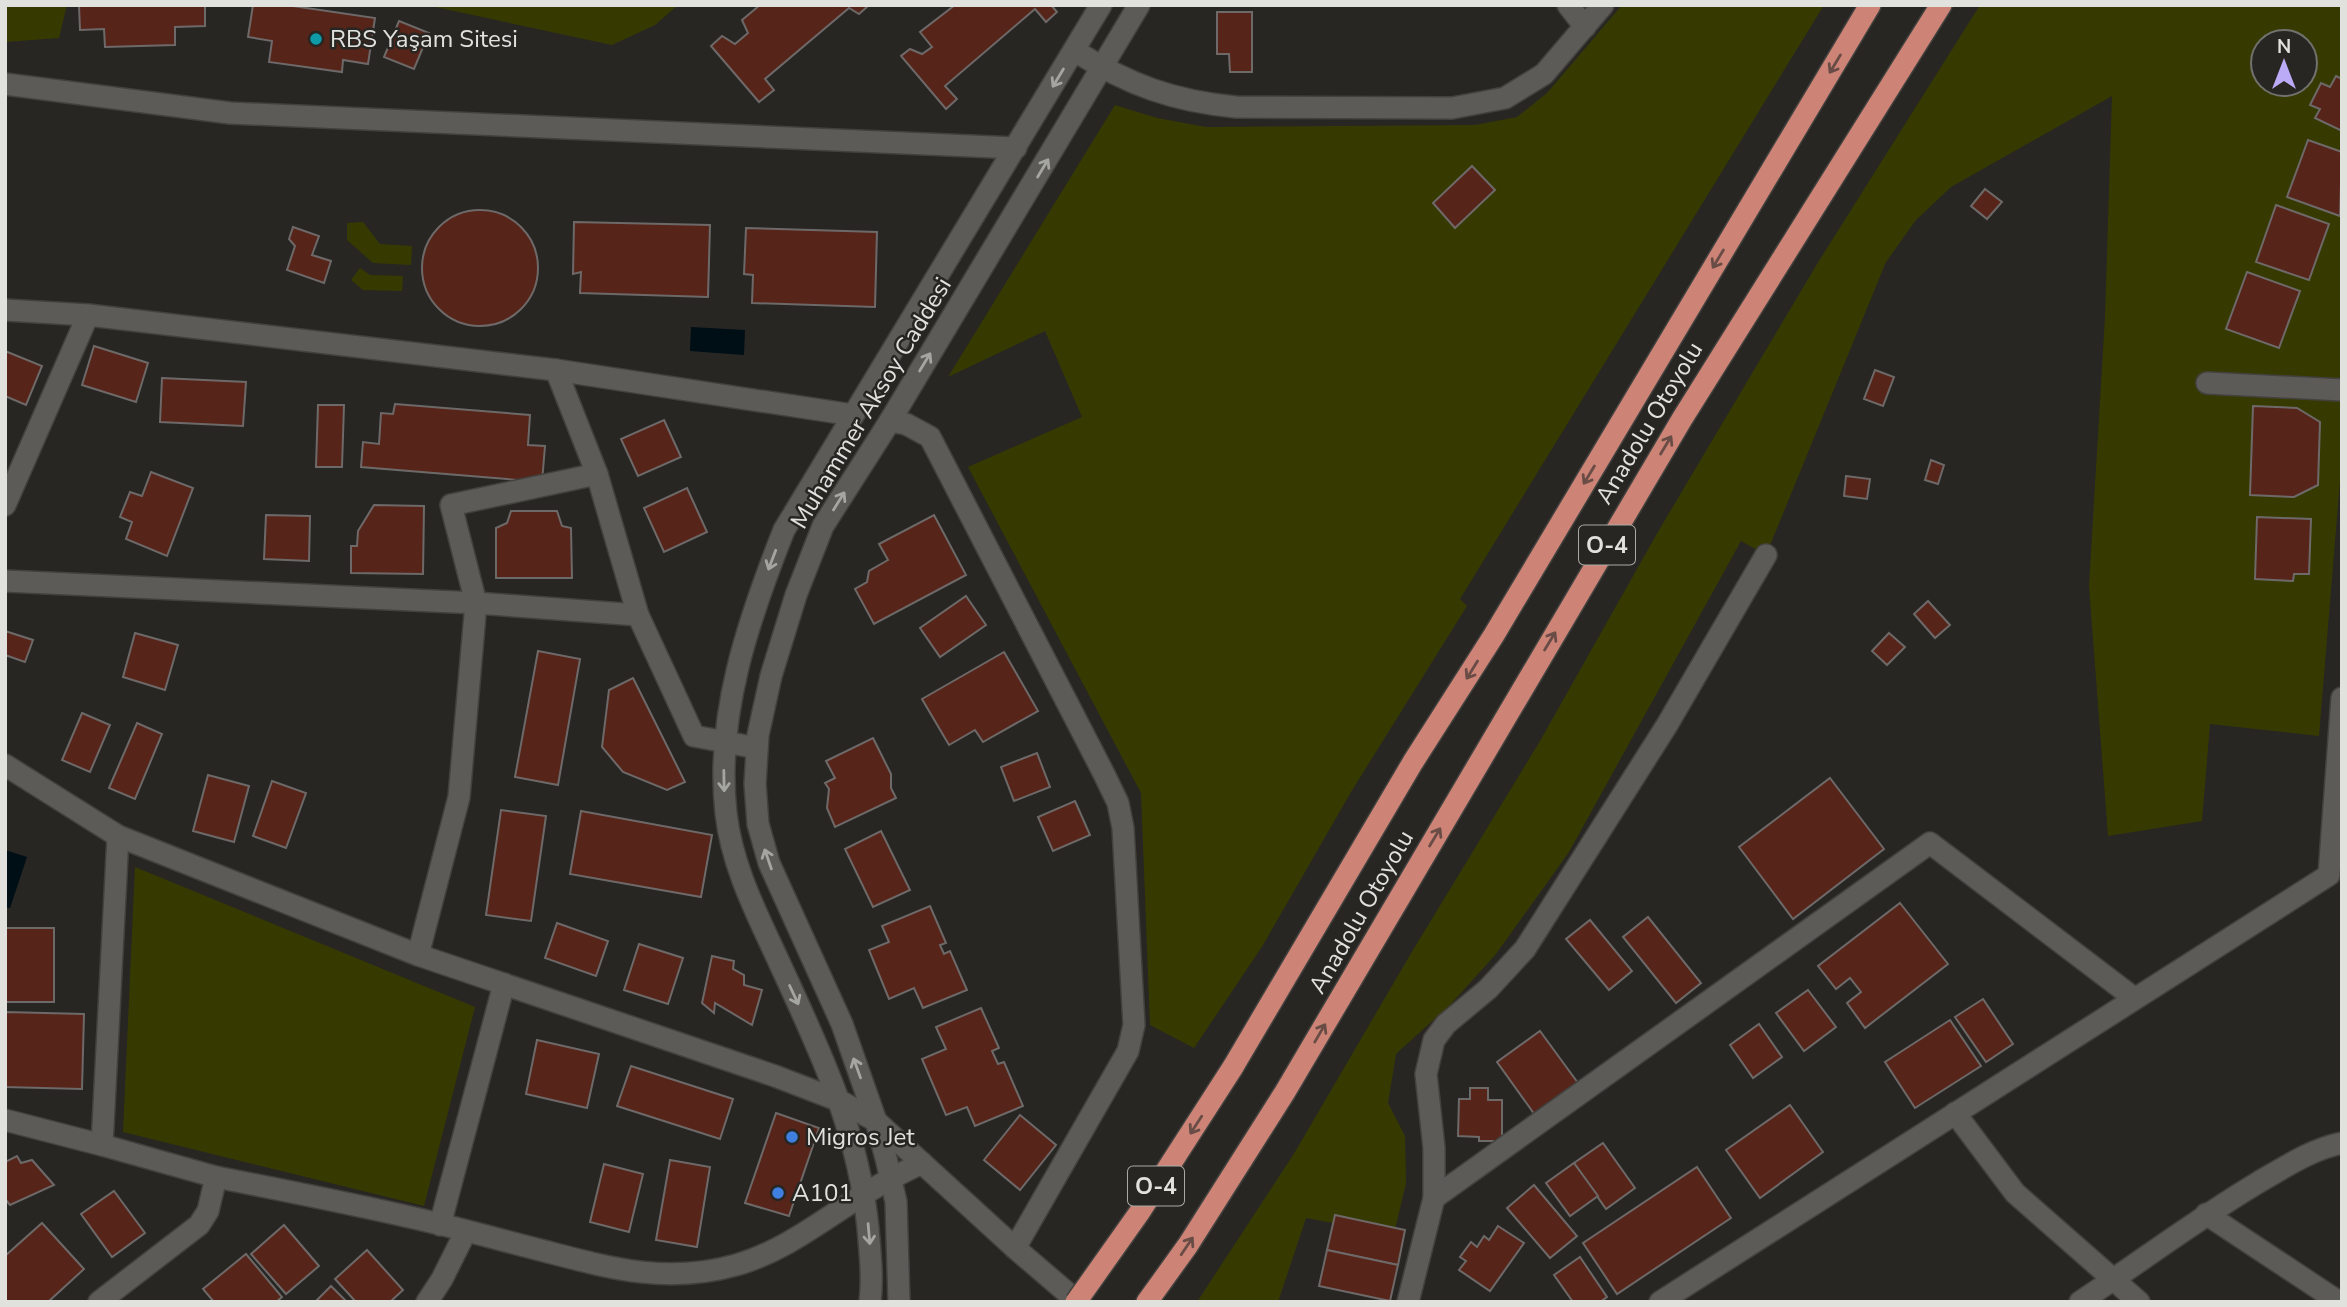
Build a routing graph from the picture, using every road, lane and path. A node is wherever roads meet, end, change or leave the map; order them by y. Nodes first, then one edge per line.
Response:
1 (1101, 5) edge
2 (1139, 5) edge
3 (1568, 5) edge
4 (1603, 5) edge
5 (1870, 5) edge
6 (1941, 5) edge
7 (1586, 27) junction
8 (1075, 51) junction
9 (1102, 68) junction
10 (5, 84) edge
11 (1016, 148) junction
12 (5, 310) edge
13 (88, 315) junction
14 (556, 370) junction
15 (2207, 383) dead end
16 (2342, 390) edge
17 (853, 415) junction
18 (890, 421) junction
19 (597, 474) junction
20 (5, 505) edge
21 (1766, 555) dead end
22 (5, 580) edge
23 (476, 603) junction
24 (638, 615) junction
25 (2342, 698) edge
26 (725, 743) junction
27 (757, 748) junction
28 (5, 765) edge
29 (118, 836) junction
30 (2335, 876) edge
31 (418, 954) junction
32 (504, 984) junction
33 (2134, 998) junction
34 (840, 1101) junction
35 (1955, 1113) junction
36 (5, 1120) edge
37 (876, 1121) junction
38 (2342, 1143) edge
39 (102, 1145) junction
40 (922, 1163) junction
41 (216, 1177) junction
42 (891, 1178) junction
43 (864, 1194) junction
44 (1434, 1198) junction
45 (2206, 1214) junction
46 (440, 1225) junction
47 (466, 1231) junction
48 (1015, 1248) junction
49 (2114, 1279) junction
50 (99, 1302) edge
51 (427, 1302) edge
52 (870, 1302) edge
53 (899, 1302) edge
54 (1077, 1302) edge
55 (1147, 1302) edge
56 (1408, 1302) edge
57 (1660, 1302) edge
58 (2080, 1302) edge
59 (2139, 1302) edge
60 (2339, 1302) edge

1 - 8 street, Muhammer Aksoy Caddesi
2 - 9 street, Muhammer Aksoy Caddesi
3 - 7 street
4 - 7 street
5 -> 54 highway, Anadolu Otoyolu / O-4, bridge
55 -> 6 highway, Anadolu Otoyolu / O-4
7 - 9 street
8 - 9 street
8 -> 11 street, Muhammer Aksoy Caddesi
18 -> 9 street, Muhammer Aksoy Caddesi
10 - 11 street
11 - 17 street, Muhammer Aksoy Caddesi
12 - 13 street
13 - 14 street
13 - 20 street
14 - 17 street
14 - 19 street
15 - 16 street
17 - 18 street
17 -> 26 street, Muhammer Aksoy Caddesi
27 -> 18 street, Muhammer Aksoy Caddesi
18 - 48 street
19 - 23 street
19 - 24 street
21 - 44 street
22 - 23 street
23 - 24 street
23 - 31 street
24 - 26 street
25 - 30 street
26 - 27 street
26 -> 34 street, Muhammer Aksoy Caddesi
37 -> 27 street, Muhammer Aksoy Caddesi
28 - 29 street
29 - 31 street
29 - 39 street
30 - 33 street
31 - 32 street
32 - 34 street
32 - 46 street
33 - 35 street
33 - 44 street
34 - 37 street
34 - 43 street, Muhammer Aksoy Caddesi
35 - 49 street
35 - 57 street
36 - 39 street
37 - 40 street
37 - 42 street, Muhammer Aksoy Caddesi
38 - 45 street
39 - 41 street
40 - 42 street
40 - 48 street
41 - 46 street
41 - 50 street
42 - 43 street
42 - 53 street, Muhammer Aksoy Caddesi
43 - 47 street
43 -> 52 street, Muhammer Aksoy Caddesi
44 - 56 street
45 - 49 street
45 - 60 street
46 - 47 street
47 - 51 street
48 - 54 street
49 - 58 street
49 - 59 street

